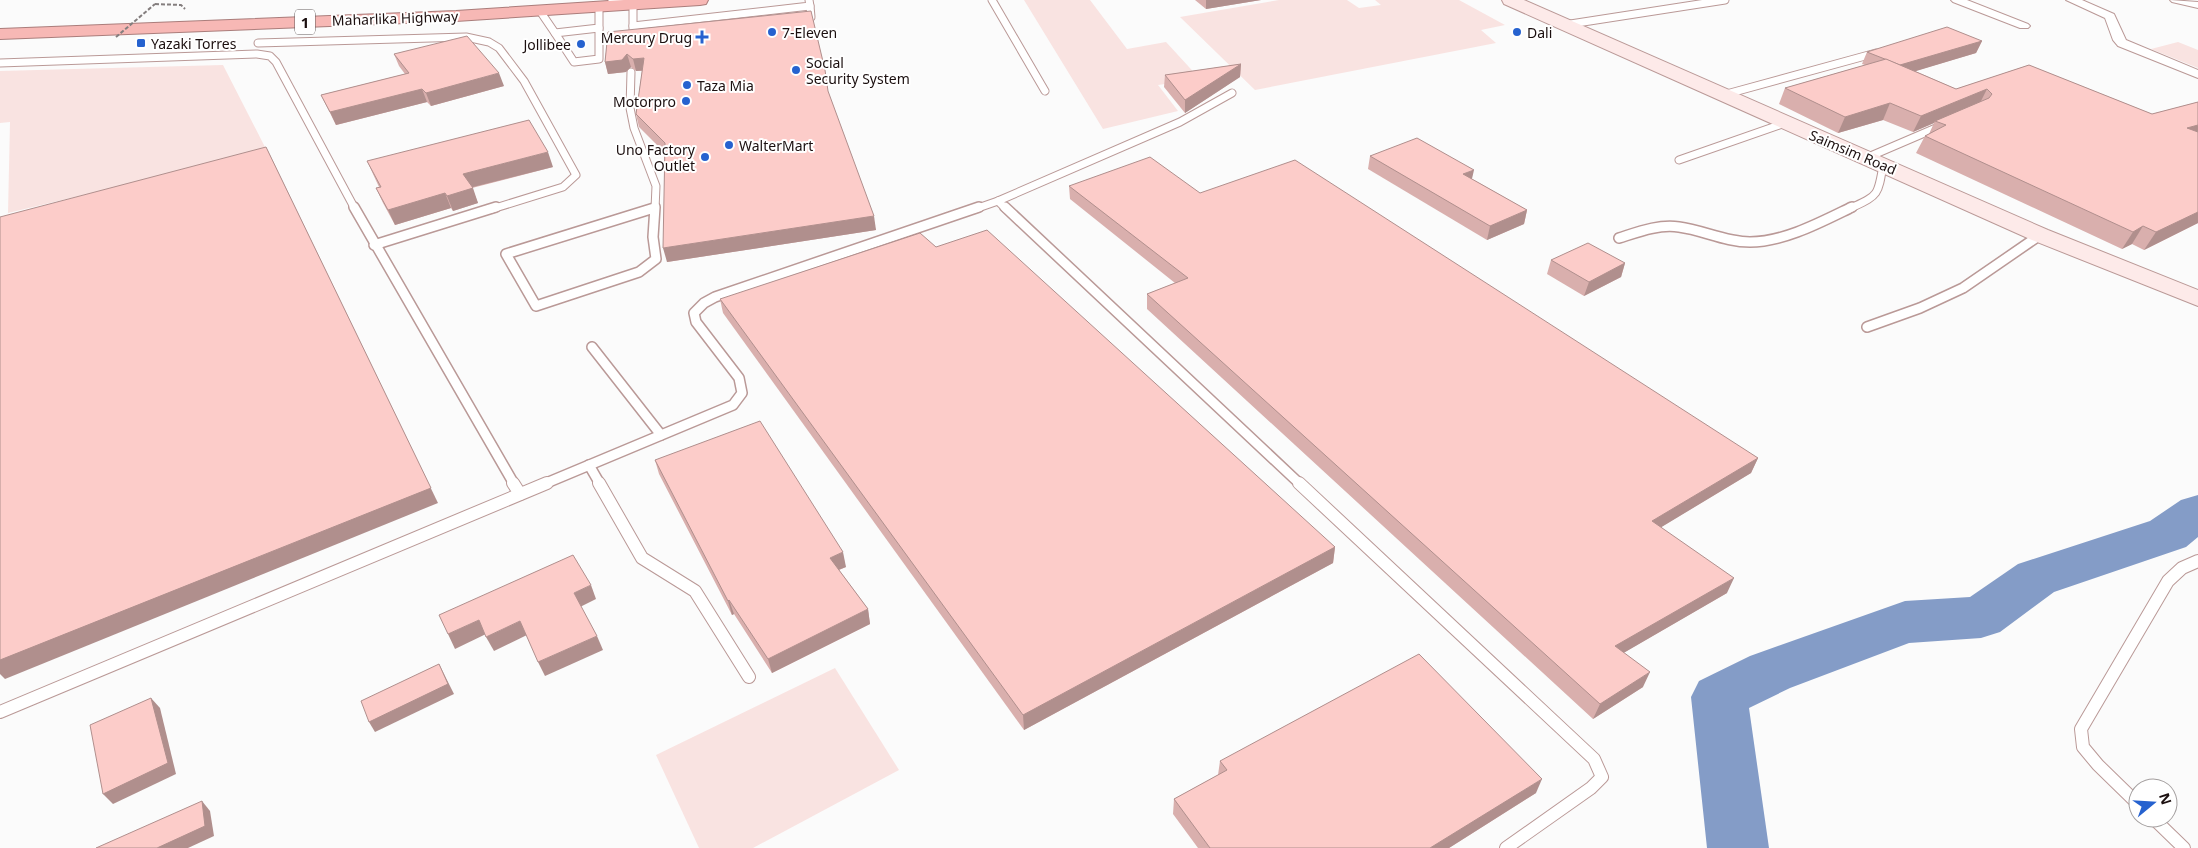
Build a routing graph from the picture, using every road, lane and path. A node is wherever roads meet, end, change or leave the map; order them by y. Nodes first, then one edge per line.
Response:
1 (694, 0) edge
2 (992, 0) edge
3 (1510, 0) edge
4 (1725, 0) edge
5 (1957, 0) edge
6 (2072, 0) edge
7 (2176, 0) edge
8 (810, 3) edge
9 (606, 4) edge
10 (181, 5) dead end
11 (633, 5) junction
12 (2198, 5) edge
13 (1636, 9) dead end
14 (540, 11) junction
15 (800, 19) edge
16 (1561, 23) junction
17 (633, 26) junction
18 (2024, 26) dead end
19 (599, 28) junction
20 (555, 33) junction
21 (0, 34) edge
22 (642, 35) edge
23 (116, 37) dead end
24 (258, 43) dead end
25 (1882, 52) edge
26 (0, 63) edge
27 (631, 72) edge
28 (2198, 74) edge
29 (1044, 91) dead end
30 (1232, 93) dead end
31 (1723, 95) junction
32 (1952, 121) edge
33 (1785, 123) junction
34 (1679, 160) dead end
35 (1874, 162) junction
36 (998, 201) junction
37 (654, 208) junction
38 (2040, 235) junction
39 (1619, 238) dead end
40 (374, 244) junction
41 (2198, 299) edge
42 (1868, 327) dead end
43 (592, 348) dead end
44 (661, 435) junction
45 (589, 465) junction
46 (520, 494) junction
47 (2198, 561) edge
48 (749, 677) dead end
49 (0, 712) edge
50 (2128, 794) edge
51 (2163, 828) edge
52 (1506, 848) edge
53 (2184, 848) edge

1 - 11 highway, Maharlika Highway / 1
2 - 29 lane
3 - 16 street, Saimsim Road
4 - 16 lane
5 - 18 street
6 - 28 street
7 - 12 street
8 - 15 lane
8 - 17 lane
9 - 11 highway, Maharlika Highway / 1
9 - 14 highway, Maharlika Highway / 1
9 - 19 lane
10 - 23 path, bridge
11 - 17 lane
13 - 16 lane
14 - 20 lane
14 - 21 highway, Maharlika Highway / 1
16 - 31 street, Saimsim Road
17 - 22 lane
19 - 20 lane
19 - 20 lane
24 - 40 lane
25 - 31 lane
26 - 40 lane
27 - 37 lane
30 - 36 lane
31 - 33 street, Saimsim Road
32 - 35 lane
33 - 34 lane
33 - 35 street, Saimsim Road
35 - 38 street, Saimsim Road
35 - 39 lane
36 - 44 lane
36 - 52 lane
37 - 37 lane
38 - 41 street, Saimsim Road
38 - 42 lane
40 - 46 lane
43 - 44 lane
44 - 45 lane
45 - 46 lane
45 - 48 lane
46 - 49 lane
47 - 50 lane
51 - 53 lane

